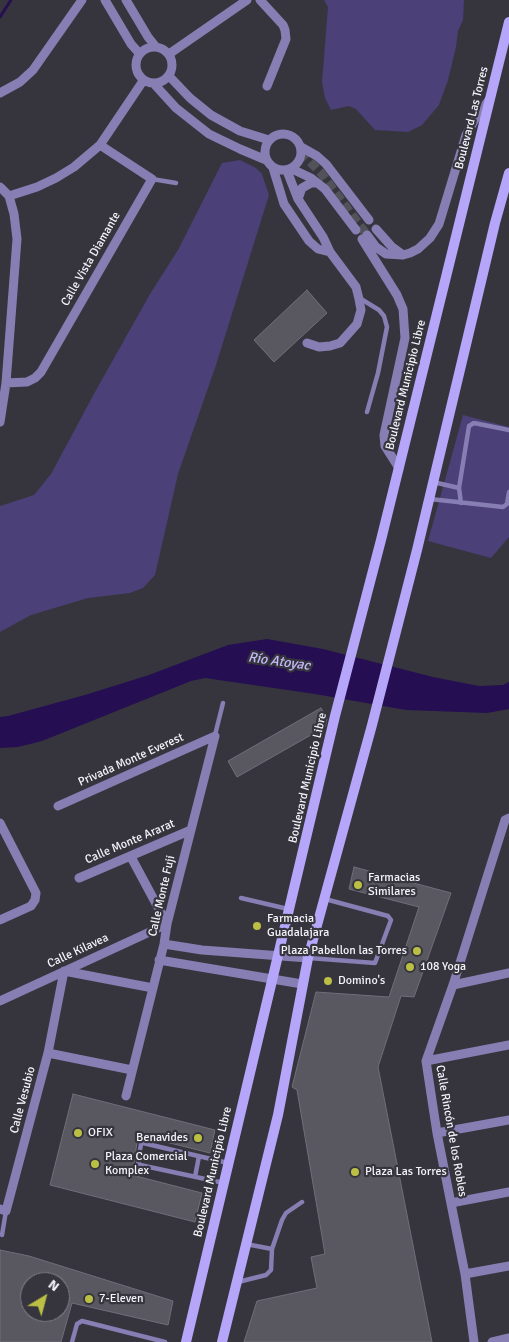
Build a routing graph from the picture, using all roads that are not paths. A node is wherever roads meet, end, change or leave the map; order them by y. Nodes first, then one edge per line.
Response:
1 (82, 0) edge
2 (105, 0) edge
3 (126, 0) edge
4 (247, 0) edge
5 (260, 0) edge
6 (509, 22) edge
7 (156, 47) junction
8 (139, 53) junction
9 (169, 54) junction
10 (169, 76) junction
11 (143, 81) junction
12 (155, 84) junction
13 (268, 86) dead end
14 (0, 93) edge
15 (490, 100) junction
16 (269, 140) junction
17 (100, 146) junction
18 (301, 147) junction
19 (266, 160) junction
20 (273, 168) junction
21 (289, 170) junction
22 (509, 173) edge
23 (152, 178) junction
24 (176, 183) dead end
25 (317, 183) junction
26 (0, 187) edge
27 (8, 196) junction
28 (298, 198) junction
29 (369, 220) dead end
30 (460, 221) joint
31 (376, 229) tunnel mouth
32 (356, 230) dead end
33 (330, 252) junction
34 (403, 255) junction
35 (359, 298) junction
36 (306, 343) dead end
37 (6, 383) junction
38 (367, 412) dead end
39 (0, 422) edge
40 (509, 430) edge
41 (398, 468) junction
42 (433, 482) junction
43 (459, 488) junction
44 (509, 492) edge
45 (429, 499) junction
46 (461, 503) junction
47 (223, 703) dead end
48 (214, 736) junction
49 (58, 806) dead end
50 (509, 818) edge
51 (0, 823) edge
52 (191, 830) junction
53 (131, 857) junction
54 (79, 878) dead end
55 (241, 898) dead end
56 (325, 899) junction
57 (289, 909) junction
58 (0, 920) edge
59 (166, 924) junction
60 (164, 944) junction
61 (277, 956) junction
62 (308, 958) junction
63 (159, 960) junction
64 (64, 971) junction
65 (509, 973) edge
66 (272, 979) junction
67 (302, 984) junction
68 (453, 985) junction
69 (153, 988) junction
70 (0, 1001) edge
71 (509, 1045) edge
72 (48, 1053) junction
73 (426, 1061) junction
74 (132, 1070) junction
75 (126, 1096) dead end
76 (509, 1120) edge
77 (437, 1134) junction
78 (199, 1156) junction
79 (228, 1163) junction
80 (195, 1177) junction
81 (224, 1183) junction
82 (509, 1192) edge
83 (302, 1202) dead end
84 (451, 1203) junction
85 (3, 1210) edge
86 (2, 1235) dead end
87 (246, 1244) junction
88 (272, 1249) junction
89 (509, 1266) edge
90 (465, 1274) junction
91 (237, 1282) junction
92 (509, 1338) edge
93 (147, 1340) edge
94 (72, 1342) edge
95 (165, 1342) edge
96 (186, 1342) edge
97 (222, 1342) edge
98 (474, 1342) edge
99 (492, 1342) edge

1 - 14 street
2 - 8 street
3 - 7 street
4 - 9 street
5 - 13 street
6 - 15 main road, Boulevard Las Torres
7 - 8 street
7 - 9 street
8 - 11 street
9 - 10 street
10 - 12 street
10 - 16 street
11 - 12 street
11 - 17 street
12 - 19 street
15 - 30 main road, Boulevard Las Torres
15 - 34 street
16 - 18 street
16 - 19 street
17 - 23 street
17 - 27 street
18 - 21 street
18 - 29 street
19 - 20 street
20 - 21 street
20 - 33 street
21 - 25 street
21 - 28 street
22 - 42 main road
23 - 24 lane
23 - 37 street, Calle Vista Diamante
25 - 28 street
25 - 32 street
26 - 27 street
27 - 37 street
28 - 33 street
30 - 41 main road, Boulevard Municipio Libre
31 - 34 street
33 - 35 street
34 - 41 street
35 - 36 street
35 - 38 lane
37 - 39 street
40 - 43 lane
41 - 57 main road, Boulevard Municipio Libre
42 - 43 lane
42 - 45 main road
43 - 46 lane
44 - 46 lane
45 - 46 lane
45 - 56 main road
47 - 48 lane, Calle Monte Fuji
48 - 49 street, Privada Monte Everest
48 - 52 street, Calle Monte Fuji
50 - 68 street, Calle Rincón de los Robles
51 - 58 street
52 - 53 street, Calle Monte Ararat
52 - 59 street, Calle Monte Fuji
53 - 54 street, Calle Monte Ararat
53 - 59 street
55 - 57 lane
56 - 62 main road
56 - 62 lane
57 - 61 main road, Boulevard Municipio Libre
59 - 60 street, Calle Monte Fuji
59 - 64 street, Calle Kilavea
60 - 61 street
60 - 63 street, Calle Monte Fuji
61 - 62 street
61 - 66 main road, Boulevard Municipio Libre
62 - 67 main road
63 - 66 street
63 - 69 street, Calle Monte Fuji
64 - 69 street
64 - 70 street, Calle Kilavea
64 - 72 street, Calle Vesubio
65 - 68 street
66 - 67 street
66 - 79 main road, Boulevard Municipio Libre
67 - 87 main road
68 - 73 street, Calle Rincón de los Robles
69 - 74 street, Calle Monte Fuji
71 - 73 street
72 - 74 street
72 - 85 street, Calle Vesubio
73 - 77 street, Calle Rincón de los Robles
74 - 75 street, Calle Monte Fuji
76 - 77 street
77 - 84 street, Calle Rincón de los Robles
78 - 79 lane
78 - 80 lane
78 - 80 lane
79 - 81 main road, Boulevard Municipio Libre
80 - 81 lane
81 - 96 main road, Boulevard Municipio Libre
82 - 84 street
83 - 88 lane
84 - 90 street, Calle Rincón de los Robles
85 - 86 lane, Calle Vesubio
87 - 88 lane
87 - 91 main road
88 - 91 lane
89 - 90 street
90 - 98 street, Calle Rincón de los Robles
91 - 97 main road
92 - 99 street
93 - 94 lane
93 - 95 lane

